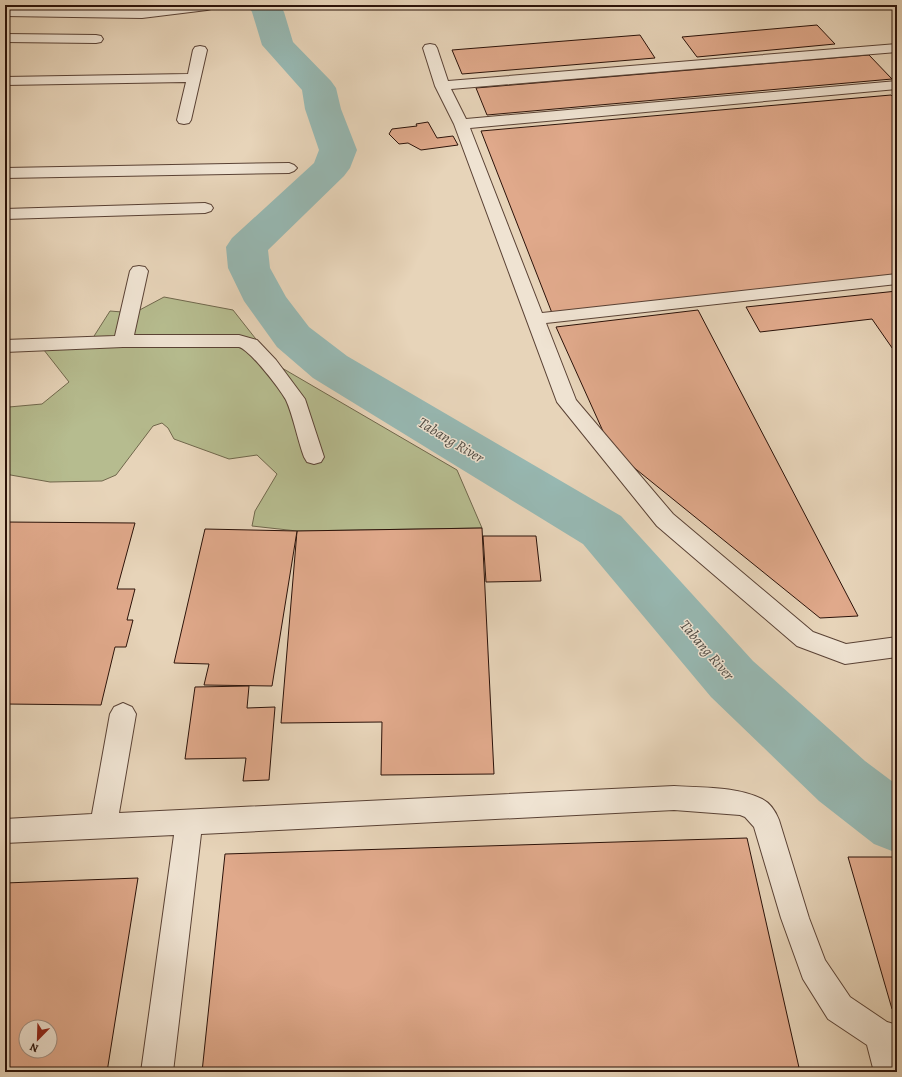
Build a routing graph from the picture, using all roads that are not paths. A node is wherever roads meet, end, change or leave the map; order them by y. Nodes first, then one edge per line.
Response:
1 (207, 6) dead end
2 (5, 12) edge
3 (5, 38) edge
4 (96, 39) dead end
5 (430, 48) dead end
6 (897, 48) edge
7 (200, 50) dead end
8 (192, 78) junction
9 (5, 80) edge
10 (897, 85) edge
11 (442, 86) junction
12 (184, 120) dead end
13 (461, 124) junction
14 (289, 168) dead end
15 (5, 173) edge
16 (205, 208) dead end
17 (5, 214) edge
18 (139, 271) dead end
19 (897, 279) edge
20 (535, 319) junction
21 (123, 341) junction
22 (5, 346) edge
23 (314, 457) dead end
24 (897, 647) edge
25 (123, 714) dead end
26 (189, 822) junction
27 (104, 825) junction
28 (5, 831) edge
29 (889, 1037) edge
30 (157, 1072) edge
31 (890, 1072) edge

1 - 2 lane
3 - 4 lane
5 - 11 lane
6 - 11 lane
7 - 8 lane
8 - 9 lane
8 - 12 lane
10 - 13 lane
11 - 13 lane
13 - 20 lane
14 - 15 lane
16 - 17 lane
18 - 21 lane
19 - 20 lane
20 - 24 lane
21 - 22 lane
21 - 23 lane
25 - 27 lane
26 - 27 lane
26 - 29 lane
26 - 30 lane
27 - 28 lane
29 - 31 lane

